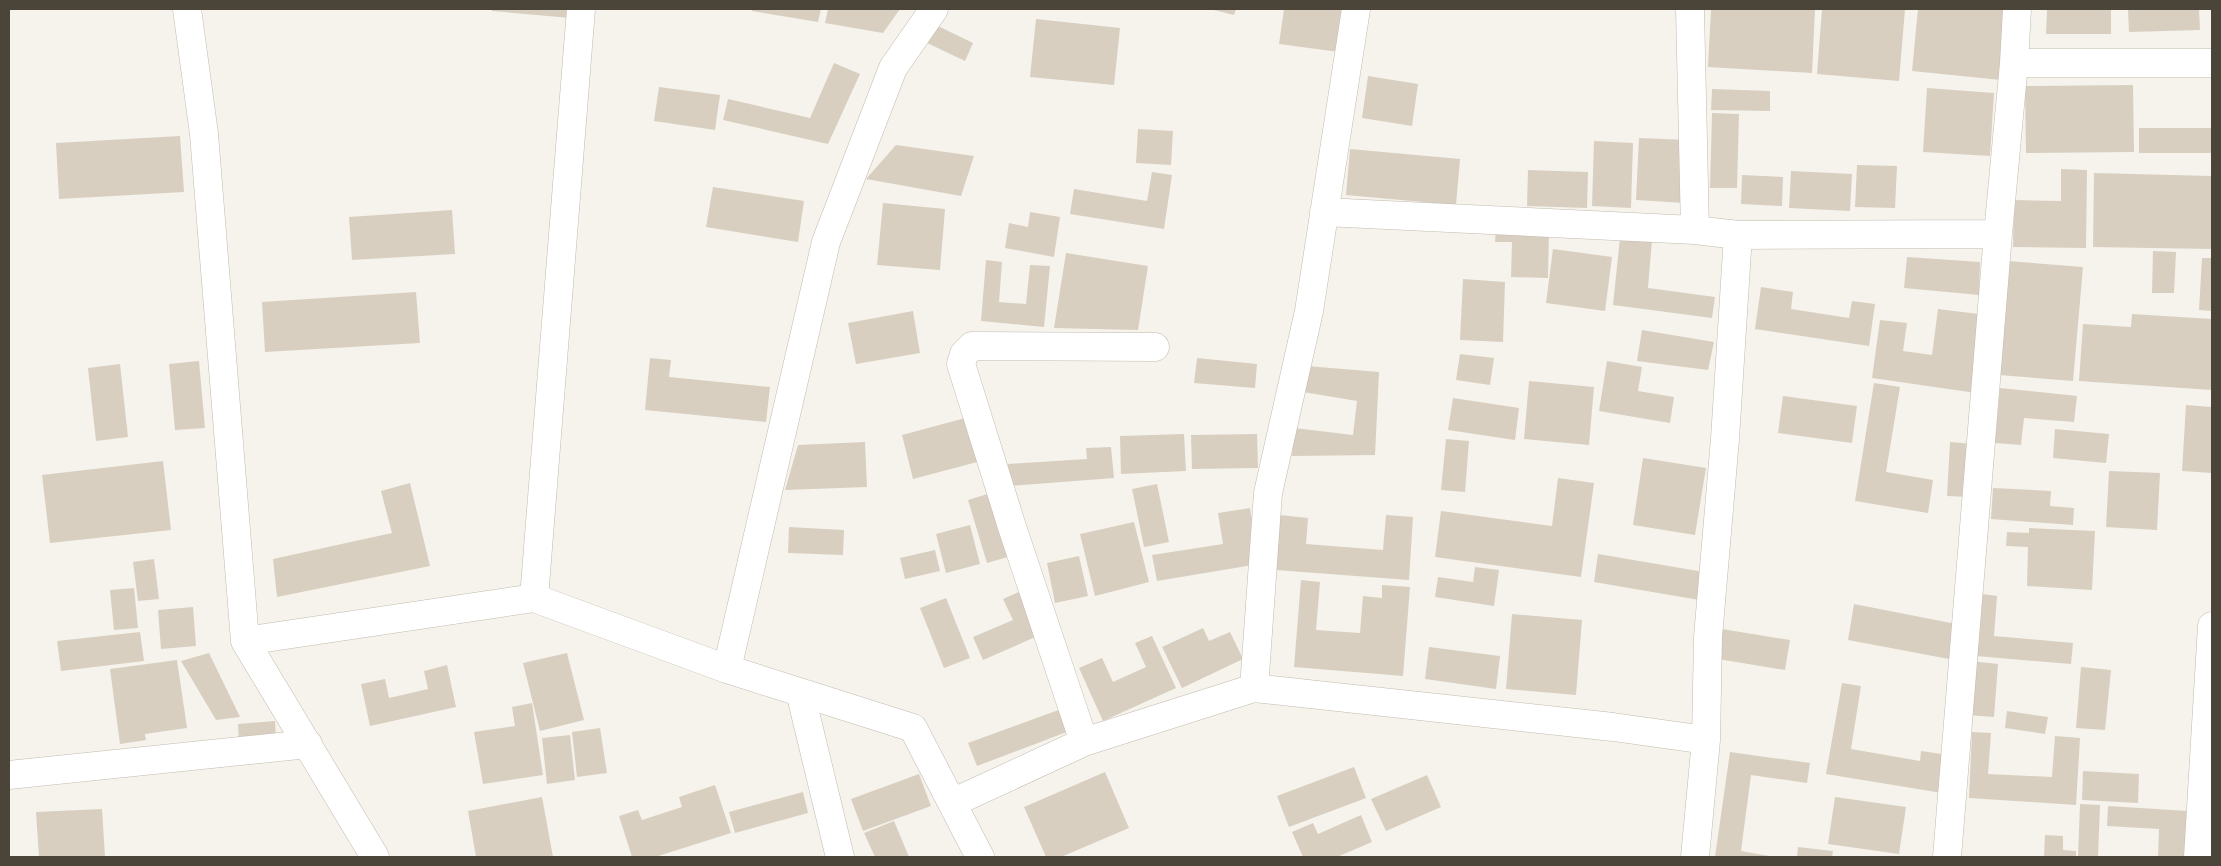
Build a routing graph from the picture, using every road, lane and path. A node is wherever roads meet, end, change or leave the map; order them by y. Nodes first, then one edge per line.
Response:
1 (187, 9) edge
2 (581, 9) edge
3 (934, 9) edge
4 (1356, 9) edge
5 (1690, 9) edge
6 (2017, 9) edge
7 (2014, 63) junction
8 (2212, 63) edge
9 (1324, 212) junction
10 (1695, 230) junction
11 (1998, 234) junction
12 (1738, 235) junction
13 (1155, 347) dead end
14 (534, 598) junction
15 (2212, 626) edge
16 (245, 641) junction
17 (727, 669) junction
18 (1254, 688) junction
19 (800, 692) junction
20 (1706, 740) junction
21 (1084, 742) junction
22 (308, 744) junction
23 (9, 775) edge
24 (952, 803) junction
25 (375, 857) edge
26 (840, 857) edge
27 (980, 857) edge
28 (1695, 857) edge
29 (1948, 857) edge
30 (2198, 857) edge

1 - 16 street
2 - 14 street
3 - 17 street
4 - 9 street
5 - 10 street
6 - 7 street
7 - 8 street
7 - 11 street
9 - 10 street
9 - 18 street
10 - 12 street
11 - 12 street
11 - 29 street
12 - 20 street
13 - 21 street
14 - 16 street
14 - 17 street
15 - 30 street
16 - 22 street
17 - 19 street
18 - 20 street
18 - 21 street
19 - 24 street
19 - 26 street
20 - 28 street
21 - 24 street
22 - 23 street
22 - 25 street
24 - 27 street

